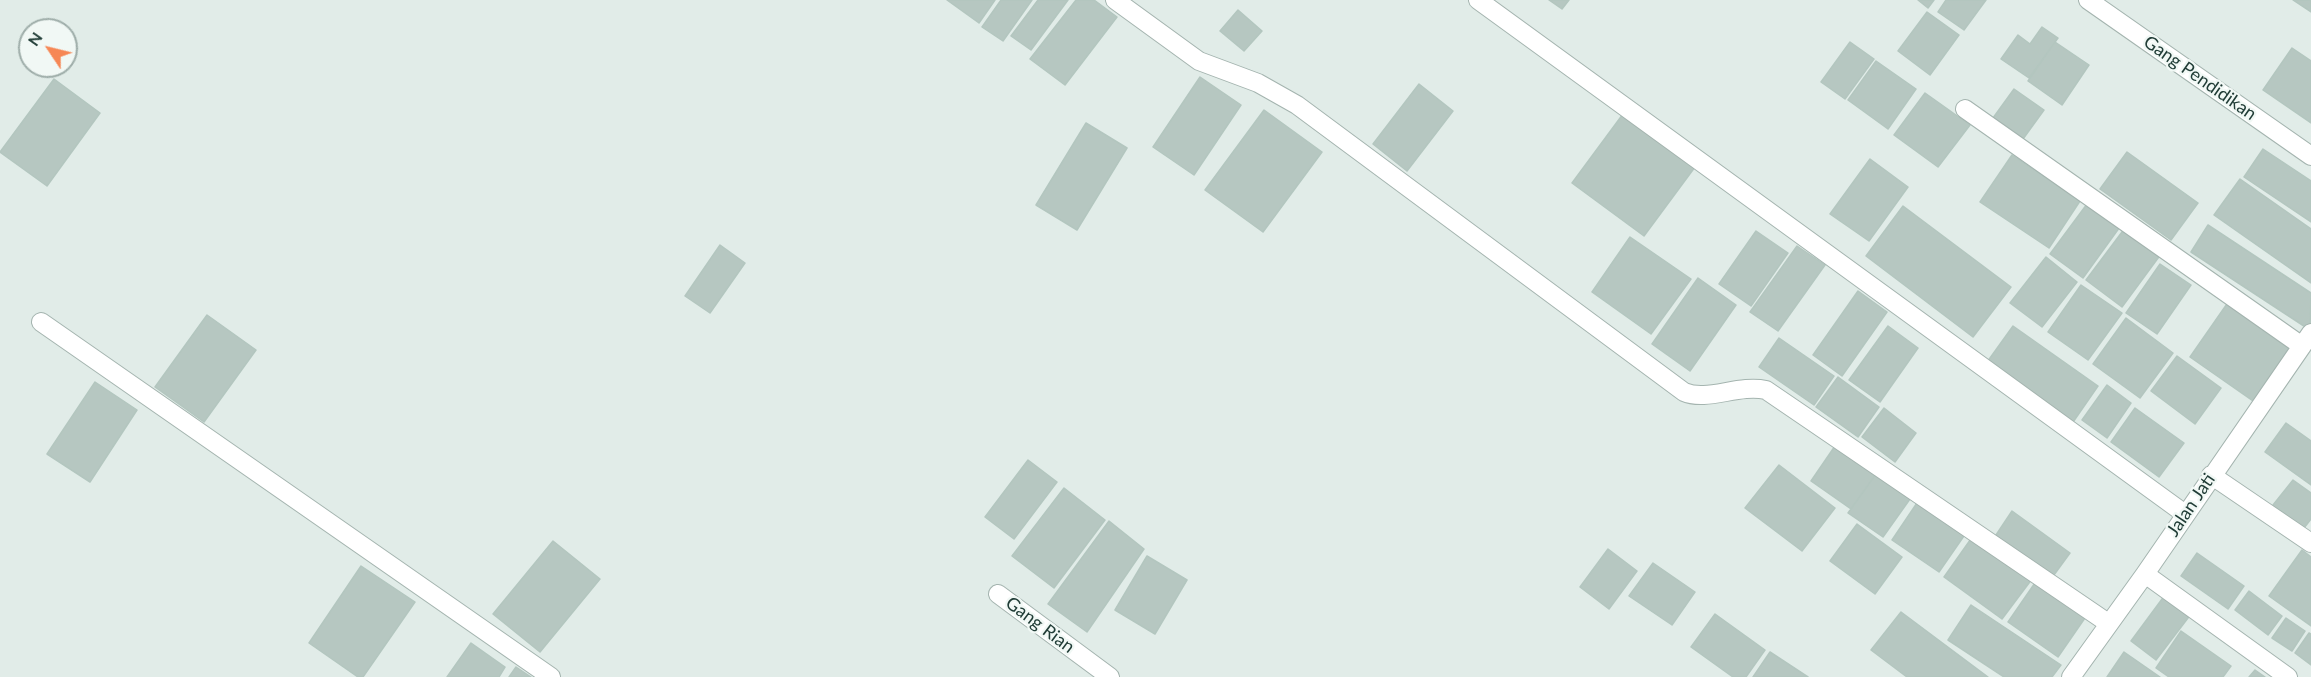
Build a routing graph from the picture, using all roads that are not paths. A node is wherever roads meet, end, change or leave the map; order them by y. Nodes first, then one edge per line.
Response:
1 (1115, 0) edge
2 (1478, 0) edge
3 (2088, 0) edge
4 (1965, 108) dead end
5 (2311, 156) edge
6 (41, 322) dead end
7 (2307, 340) edge
8 (2211, 475) junction
9 (2185, 514) junction
10 (2311, 543) edge
11 (2145, 574) junction
12 (998, 594) dead end
13 (2108, 623) junction
14 (551, 677) edge
15 (1110, 677) edge
16 (2071, 677) edge
17 (2288, 677) edge

1 - 13 street
2 - 9 street
3 - 5 street, Gang Pendidikan
4 - 7 street
6 - 14 street
7 - 8 street, Jalan Jati
8 - 9 street, Jalan Jati
8 - 10 street
9 - 11 street, Jalan Jati
11 - 13 street, Jalan Jati
11 - 17 street
12 - 15 street, Gang Rian
13 - 16 street, Jalan Jati

